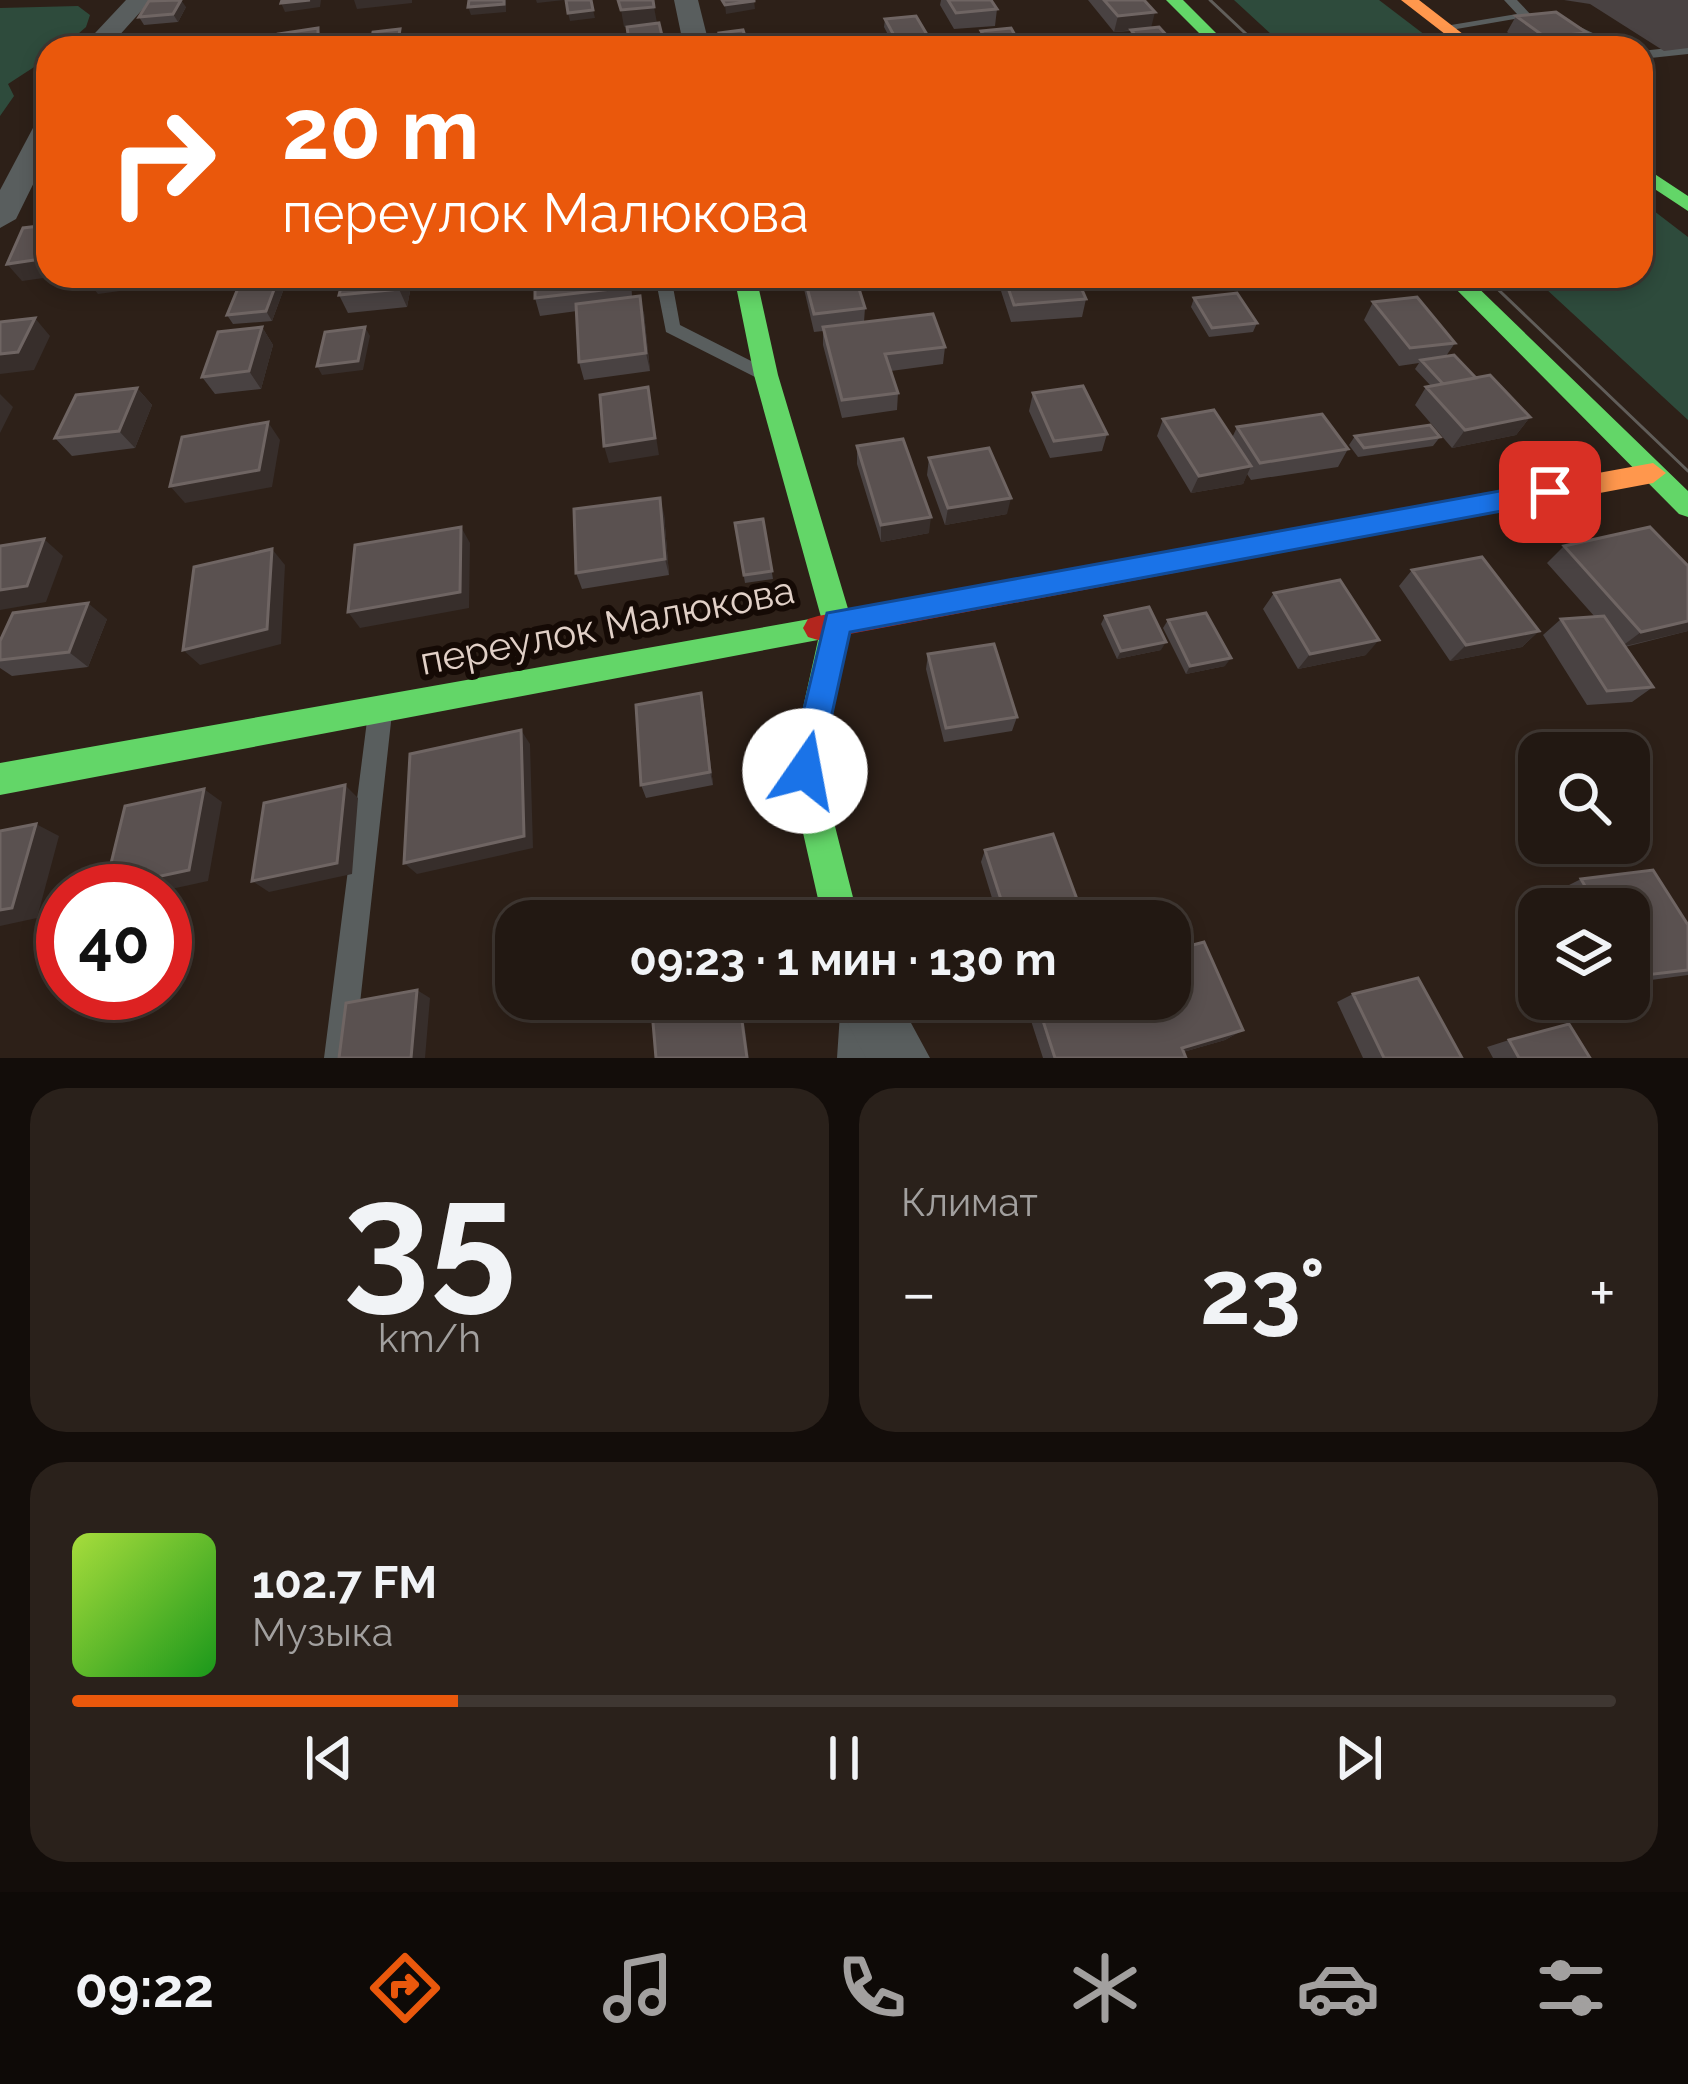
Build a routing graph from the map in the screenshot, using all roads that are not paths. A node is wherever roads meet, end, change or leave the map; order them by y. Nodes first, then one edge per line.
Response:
1 (139, 0) edge
2 (686, 0) edge
3 (1174, 0) edge
4 (1409, 0) edge
5 (1510, 0) edge
6 (1527, 14) junction
7 (1445, 27) junction
8 (105, 36) edge
9 (694, 36) edge
10 (1210, 36) edge
11 (1457, 36) edge
12 (1592, 36) edge
13 (1688, 50) edge
14 (1653, 54) edge
15 (36, 149) edge
16 (1653, 180) edge
17 (1688, 205) edge
18 (0, 219) edge
19 (665, 288) edge
20 (748, 288) edge
21 (1466, 288) edge
22 (766, 375) junction
23 (1653, 473) junction
24 (1688, 507) edge
25 (837, 622) junction
26 (381, 707) junction
27 (0, 779) edge
28 (836, 900) edge
29 (857, 1020) edge
30 (874, 1020) edge
31 (340, 1058) edge
32 (852, 1058) edge
33 (900, 1058) edge

1 - 8 street
2 - 9 street
3 - 10 main road
4 - 7 main road
5 - 6 lane
6 - 7 lane
6 - 12 lane
7 - 11 main road
13 - 14 lane
15 - 18 street
16 - 17 main road
19 - 22 lane
20 - 22 main road
21 - 23 main road
22 - 25 main road
23 - 24 main road
23 - 25 main road, переулок Малюкова
25 - 26 main road, переулок Малюкова
25 - 28 main road
26 - 27 main road, переулок Малюкова
26 - 31 lane
29 - 32 lane
30 - 33 street

